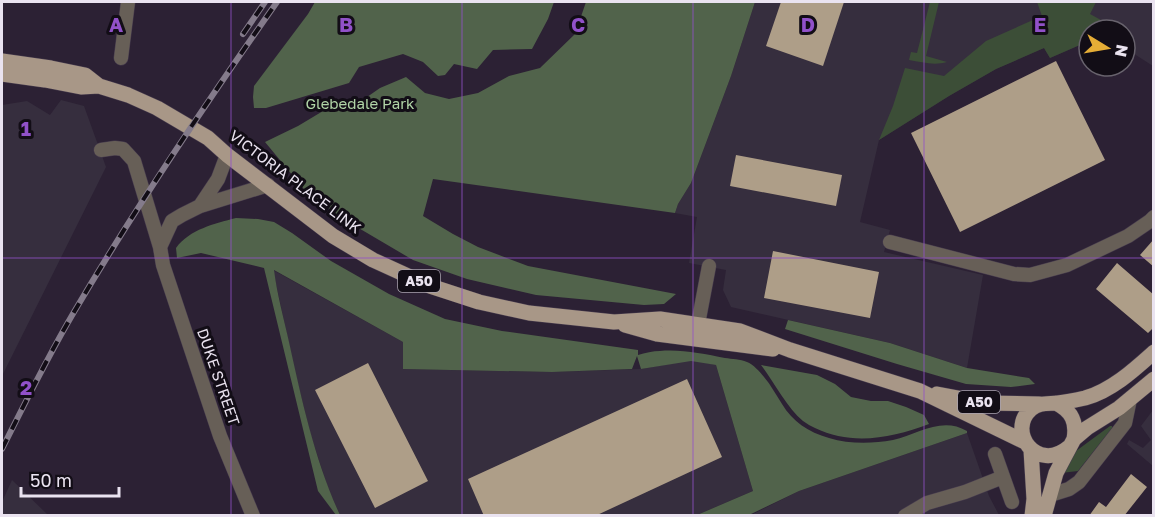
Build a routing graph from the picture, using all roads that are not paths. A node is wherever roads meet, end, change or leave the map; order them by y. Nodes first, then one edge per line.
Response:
1 (128, 2) edge
2 (121, 58) dead end
3 (2, 61) edge
4 (2, 74) edge
5 (99, 86) junction
6 (101, 150) dead end
7 (227, 155) junction
8 (268, 185) junction
9 (200, 206) junction
10 (1154, 217) edge
11 (890, 242) dead end
12 (160, 247) junction
13 (709, 266) dead end
14 (614, 322) junction
15 (698, 324) junction
16 (790, 350) junction
17 (1154, 352) edge
18 (1154, 379) edge
19 (920, 391) junction
20 (1130, 399) junction
21 (1040, 404) junction
22 (1056, 404) junction
23 (1072, 443) junction
24 (1028, 446) junction
25 (995, 454) dead end
26 (1003, 477) junction
27 (1050, 495) junction
28 (1012, 502) dead end
29 (254, 516) edge
30 (905, 516) edge
31 (1032, 516) edge
32 (1044, 516) edge

1 - 2 street
3 - 5 main road, VICTORIA PLACE LINK / A50
4 - 5 main road, VICTORIA PLACE LINK / A50
5 - 7 main road, VICTORIA PLACE LINK / A50
6 - 12 street, DUKE STREET
7 - 8 main road, VICTORIA PLACE LINK / A50
7 - 9 street
8 - 9 street
8 - 14 main road, VICTORIA PLACE LINK / A50
9 - 12 street
10 - 11 street
12 - 29 street, DUKE STREET
13 - 15 street
14 - 15 main road, VICTORIA PLACE LINK / A50
14 - 16 main road, VICTORIA PLACE LINK / A50
15 - 16 main road, VICTORIA PLACE LINK / A50
16 - 19 main road, VICTORIA PLACE LINK / A50
17 - 22 main road, A50
18 - 20 main road, A50
19 - 21 main road, VICTORIA PLACE LINK / A50
19 - 24 main road, VICTORIA PLACE LINK / A50
20 - 23 main road, A50
20 - 27 street
21 - 22 main road, A50
21 - 24 main road
22 - 23 main road
23 - 24 main road, A50
23 - 27 main road
24 - 31 main road
25 - 26 street
26 - 28 street
26 - 30 street
27 - 32 main road

